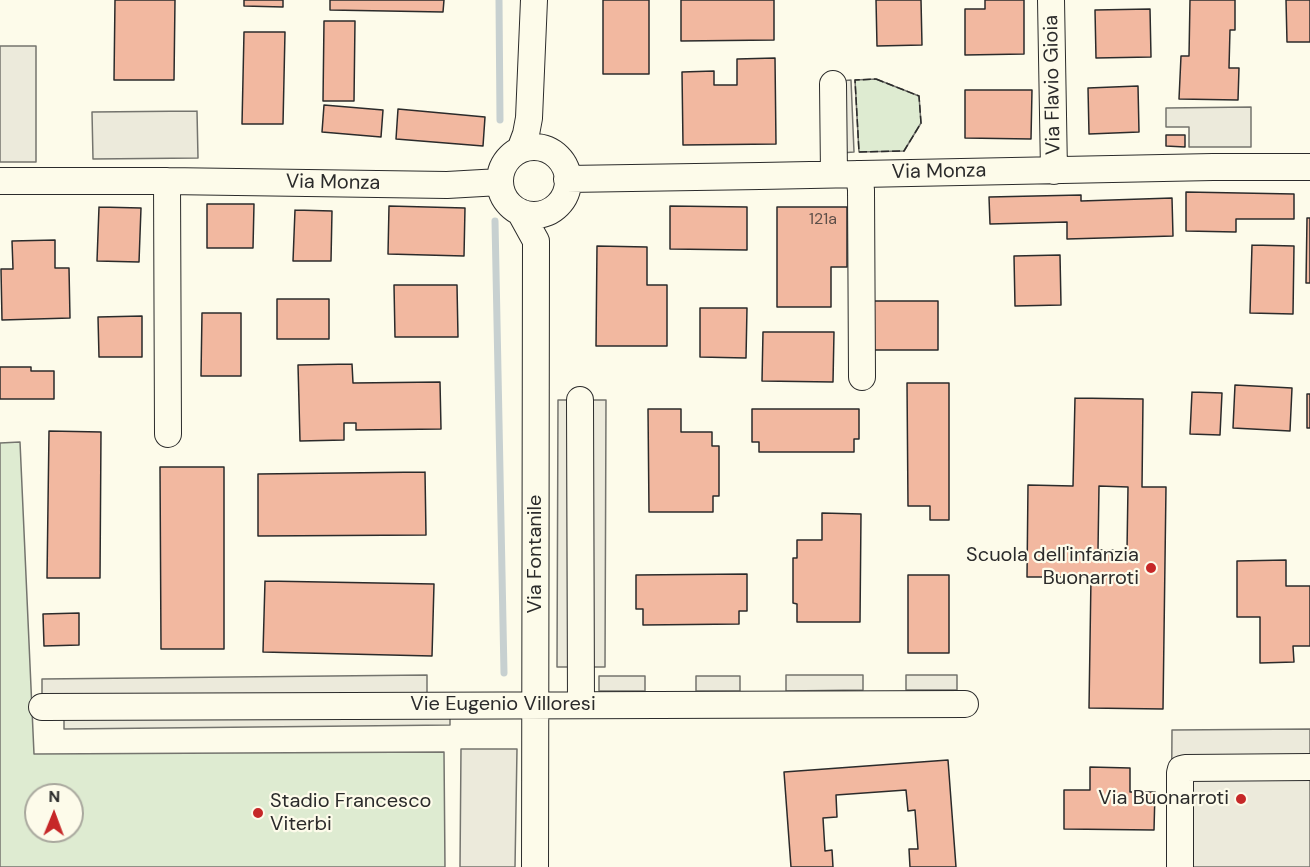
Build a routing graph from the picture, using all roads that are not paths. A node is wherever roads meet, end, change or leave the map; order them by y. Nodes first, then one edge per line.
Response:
1 (1051, 0) edge
2 (534, 10) edge
3 (833, 84) dead end
4 (532, 150) junction
5 (1310, 167) edge
6 (1054, 171) junction
7 (834, 174) junction
8 (859, 174) junction
9 (567, 178) junction
10 (0, 181) edge
11 (167, 181) junction
12 (500, 182) junction
13 (553, 208) junction
14 (520, 212) junction
15 (536, 241) junction
16 (862, 377) dead end
17 (580, 400) dead end
18 (168, 434) dead end
19 (965, 704) dead end
20 (536, 705) junction
21 (581, 705) junction
22 (42, 707) dead end
23 (1310, 767) edge
24 (536, 867) edge
25 (1180, 867) edge

1 - 6 street, Via Flavio Gioia
2 - 4 street
3 - 7 street
4 - 9 street
4 - 12 street
5 - 6 street, Via Monza
6 - 8 street, Via Monza
7 - 8 street, Via Monza
7 - 9 street, Via Monza
8 - 16 street
9 - 13 street
10 - 11 street, Via Monza
11 - 12 street, Via Monza
11 - 18 street
12 - 14 street
13 - 14 street
13 - 15 street, Via Fontanile
14 - 15 street, Via Fontanile
15 - 20 street, Via Fontanile
17 - 21 street
19 - 21 street, Vie Eugenio Villoresi
20 - 21 street, Vie Eugenio Villoresi
20 - 22 street, Vie Eugenio Villoresi
20 - 24 street, Via Fontanile
23 - 25 street

